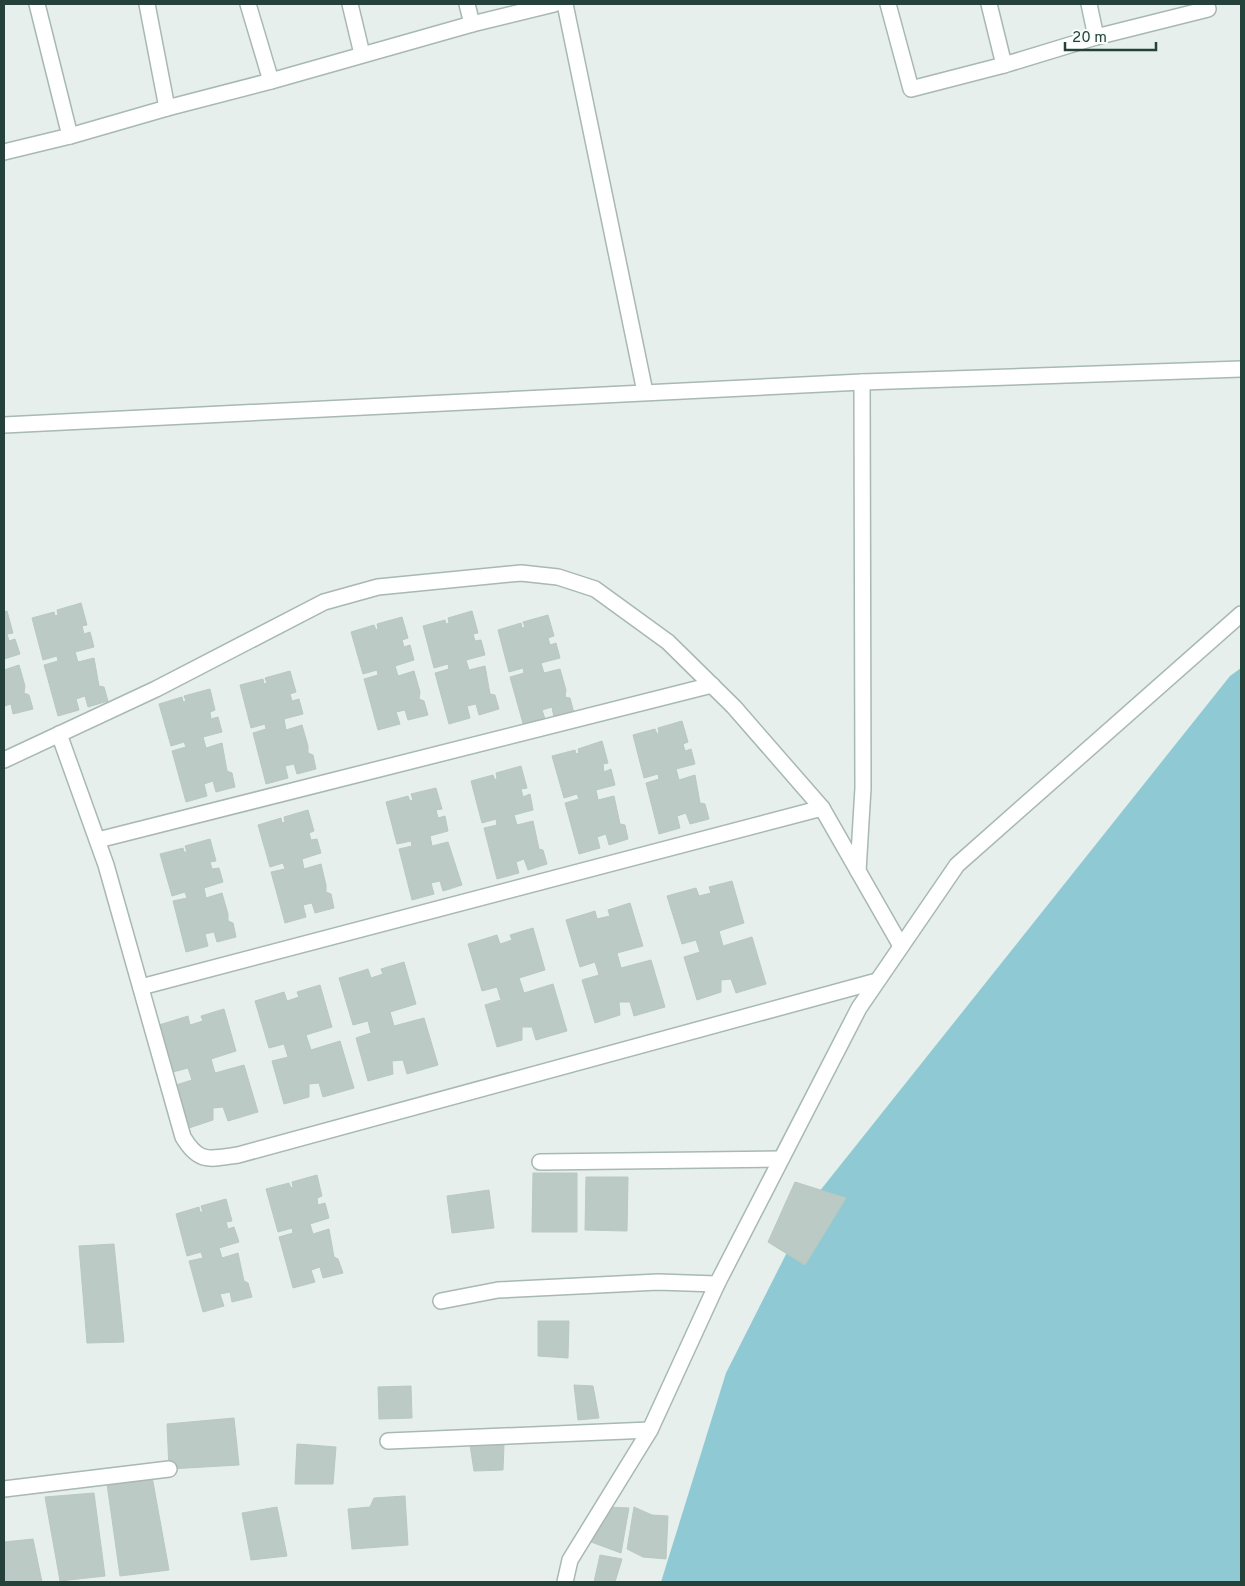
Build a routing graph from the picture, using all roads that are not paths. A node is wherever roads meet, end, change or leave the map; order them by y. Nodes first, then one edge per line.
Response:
1 (37, 4) edge
2 (147, 4) edge
3 (248, 4) edge
4 (350, 4) edge
5 (467, 4) edge
6 (554, 4) edge
7 (565, 4) edge
8 (888, 4) edge
9 (989, 4) edge
10 (1089, 4) edge
11 (1206, 4) edge
12 (472, 24) junction
13 (1096, 37) junction
14 (362, 54) junction
15 (1004, 65) junction
16 (271, 81) junction
17 (167, 108) junction
18 (70, 136) junction
19 (4, 152) edge
20 (1241, 369) edge
21 (862, 382) junction
22 (645, 392) junction
23 (4, 425) edge
24 (1241, 614) edge
25 (712, 685) junction
26 (59, 734) junction
27 (4, 760) edge
28 (822, 808) junction
29 (98, 840) junction
30 (858, 871) junction
31 (901, 946) junction
32 (877, 981) junction
33 (141, 987) junction
34 (781, 1159) junction
35 (540, 1162) dead end
36 (717, 1284) junction
37 (441, 1301) dead end
38 (650, 1430) junction
39 (388, 1441) dead end
40 (169, 1470) dead end
41 (4, 1489) edge
42 (565, 1582) edge

1 - 18 street
2 - 17 street
3 - 16 street
4 - 14 street
5 - 12 street
6 - 12 street
7 - 22 street
8 - 15 street
9 - 15 street
10 - 13 street
11 - 13 street
12 - 14 street
13 - 15 street
14 - 16 street
16 - 17 street
17 - 18 street
18 - 19 street
20 - 21 street
21 - 22 street
21 - 30 street
22 - 23 street
24 - 31 street
25 - 26 street
25 - 28 street
25 - 29 street
26 - 27 street
26 - 29 street
28 - 30 street
28 - 33 street
29 - 33 street
30 - 31 street
31 - 32 street
32 - 33 street
32 - 34 street
34 - 35 street
34 - 36 street
36 - 37 street
36 - 38 street
38 - 39 street
38 - 42 street
40 - 41 street

